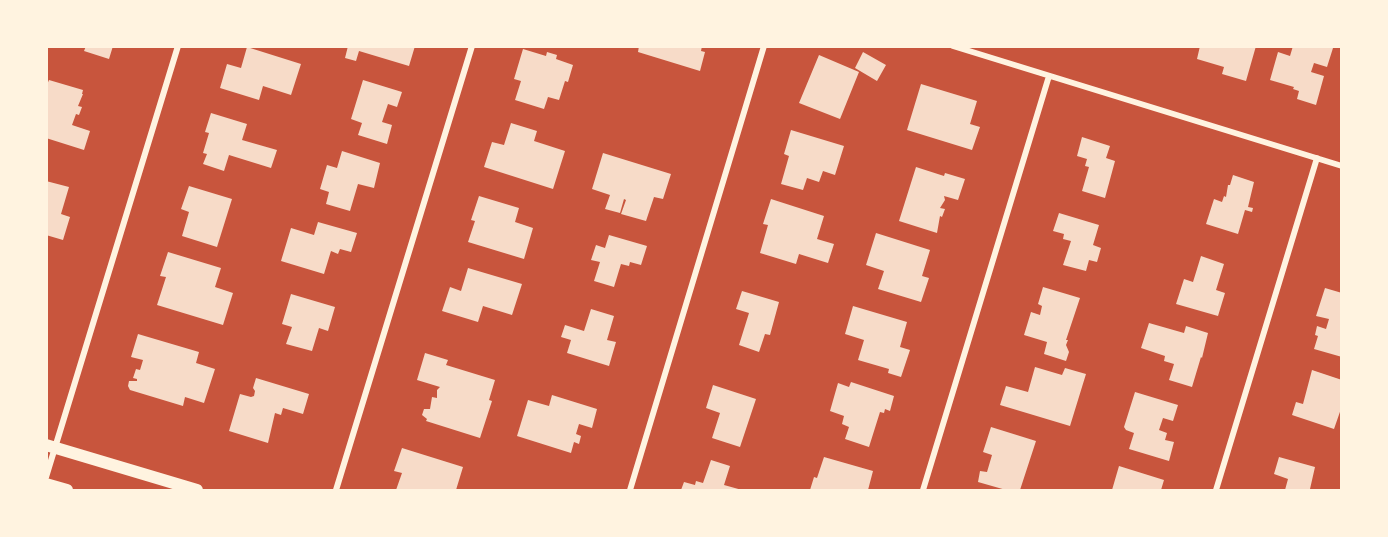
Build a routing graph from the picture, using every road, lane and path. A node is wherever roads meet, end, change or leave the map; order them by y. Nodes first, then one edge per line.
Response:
1 (178, 46) edge
2 (472, 46) edge
3 (764, 46) edge
4 (953, 46) edge
5 (1049, 76) junction
6 (1317, 158) junction
7 (1341, 166) edge
8 (51, 446) edge
9 (46, 477) edge
10 (46, 484) edge
11 (67, 490) edge
12 (197, 490) edge
13 (336, 490) edge
14 (630, 490) edge
15 (923, 490) edge
16 (1216, 490) edge

1 - 8 street
2 - 13 street
3 - 14 street
4 - 5 street
5 - 6 street
5 - 15 street
6 - 7 street
6 - 16 street
8 - 9 street
8 - 12 main road
10 - 11 main road

